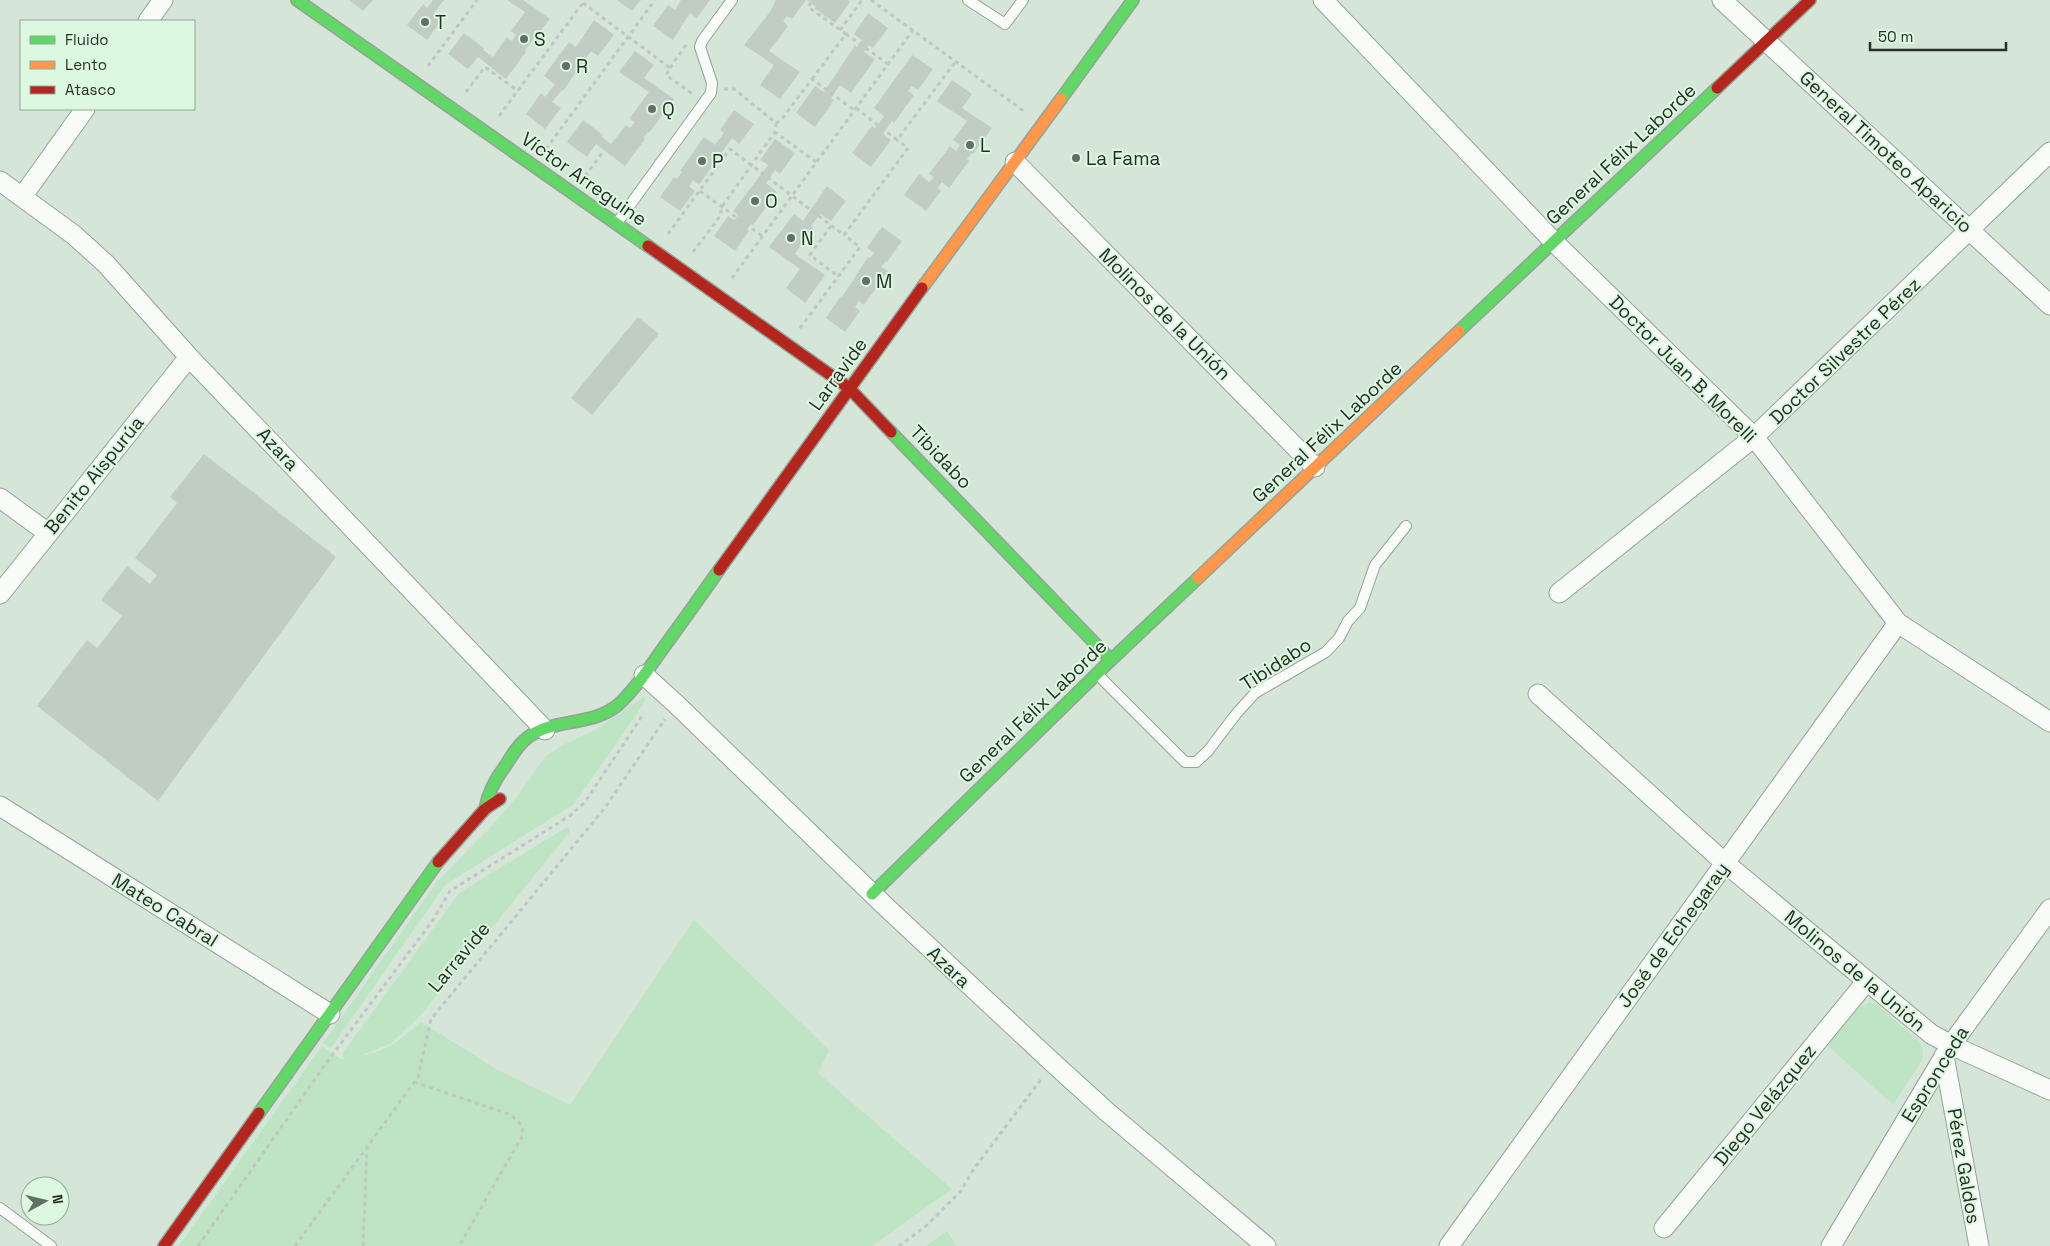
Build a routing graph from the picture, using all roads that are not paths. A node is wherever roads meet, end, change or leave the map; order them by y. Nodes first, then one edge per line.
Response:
1 (164, 0) edge
2 (296, 0) edge
3 (732, 0) edge
4 (968, 0) edge
5 (1023, 0) edge
6 (1133, 0) edge
7 (1323, 0) edge
8 (1722, 0) edge
9 (1810, 0) edge
10 (149, 20) edge
11 (1766, 41) junction
12 (84, 110) edge
13 (2050, 152) edge
14 (1014, 162) junction
15 (0, 181) edge
16 (22, 197) junction
17 (617, 223) junction
18 (1970, 229) junction
19 (1554, 242) junction
20 (2050, 305) edge
21 (189, 357) junction
22 (849, 388) junction
23 (1754, 437) junction
24 (1314, 467) junction
25 (0, 498) edge
26 (1406, 526) dead end
27 (48, 533) junction
28 (1559, 593) dead end
29 (0, 594) edge
30 (1898, 623) junction
31 (1110, 660) junction
32 (1097, 674) junction
33 (644, 675) junction
34 (1538, 694) dead end
35 (2050, 722) edge
36 (543, 737) junction
37 (510, 787) dead end
38 (0, 806) edge
39 (485, 808) junction
40 (1725, 863) junction
41 (872, 894) junction
42 (2050, 909) edge
43 (1866, 982) junction
44 (330, 1014) junction
45 (1948, 1050) junction
46 (2050, 1090) edge
47 (0, 1208) edge
48 (1664, 1228) dead end
49 (51, 1246) edge
50 (164, 1246) edge
51 (1266, 1246) edge
52 (1449, 1246) edge
53 (1830, 1246) edge
54 (1979, 1246) edge

1 - 10 street
2 - 17 street, Víctor Arreguine
3 - 17 lane
4 - 5 lane
6 - 14 street, Larravide
7 - 19 street, Doctor Juan B. Morelli
8 - 11 street, General Timoteo Aparicio
9 - 11 street, General Félix Laborde
11 - 18 street, General Timoteo Aparicio
11 - 19 street, General Félix Laborde
12 - 16 street
13 - 18 street, Doctor Silvestre Pérez
14 - 22 street, Larravide
14 - 24 street, Molinos de la Unión
15 - 16 street, Azara
16 - 21 street, Azara
17 - 22 street, Víctor Arreguine
18 - 20 street, General Timoteo Aparicio
18 - 23 street, Doctor Silvestre Pérez
19 - 23 street, Doctor Juan B. Morelli
19 - 24 street, General Félix Laborde
21 - 27 street, Benito Aispurúa
21 - 36 street, Azara
22 - 31 street, Tibidabo
22 - 33 street, Larravide
23 - 28 street, Doctor Silvestre Pérez
23 - 30 street, Doctor Juan B. Morelli
24 - 31 street, General Félix Laborde
25 - 27 street
26 - 32 lane, Tibidabo
27 - 29 street, Benito Aispurúa
30 - 35 street, Doctor Juan B. Morelli
30 - 40 street, José de Echegaray
31 - 32 street, General Félix Laborde
32 - 41 street, General Félix Laborde
33 - 36 street, Larravide
33 - 41 street, Azara
34 - 40 street, Molinos de la Unión
36 - 39 street, Larravide
37 - 39 street, Larravide
38 - 44 street, Mateo Cabral
39 - 44 street, Larravide
40 - 43 street, Molinos de la Unión
40 - 52 street, José de Echegaray
41 - 51 street, Azara
42 - 45 street, Espronceda
43 - 45 street, Molinos de la Unión
43 - 48 street, Diego Velázquez
44 - 50 street, Larravide
45 - 46 street, Molinos de la Unión
45 - 53 street, Espronceda
45 - 54 street, Pérez Galdos
47 - 49 lane

